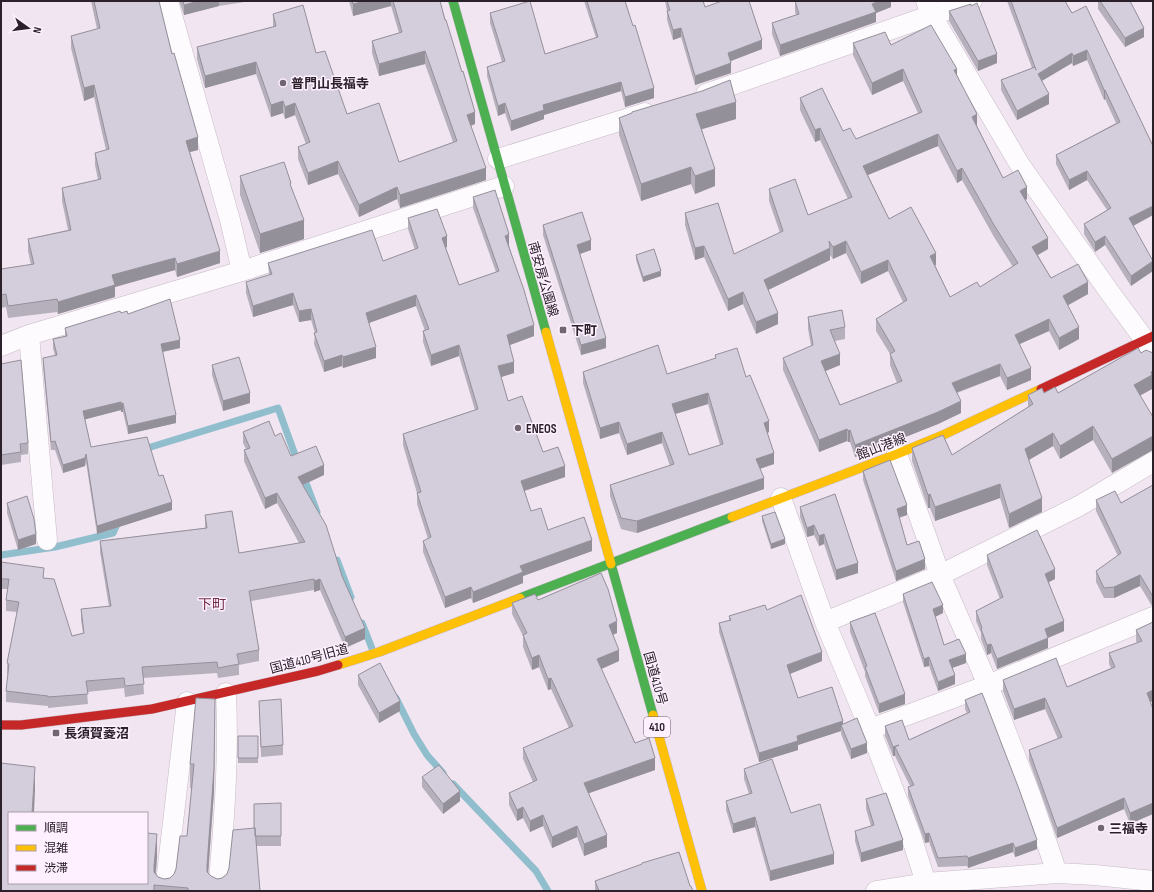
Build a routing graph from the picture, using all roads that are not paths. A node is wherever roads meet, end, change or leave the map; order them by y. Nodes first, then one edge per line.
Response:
1 (168, 1) edge
2 (452, 1) edge
3 (972, 1) edge
4 (929, 8) edge
5 (688, 99) edge
6 (666, 107) edge
7 (498, 159) junction
8 (504, 186) junction
9 (242, 271) junction
10 (29, 335) junction
11 (1150, 343) edge
12 (1, 346) edge
13 (897, 454) junction
14 (1153, 462) edge
15 (781, 498) junction
16 (47, 540) dead end
17 (611, 564) junction
18 (940, 575) junction
19 (1153, 617) edge
20 (825, 622) junction
21 (988, 685) junction
22 (226, 693) junction
23 (187, 702) junction
24 (1, 725) edge
25 (870, 729) junction
26 (1057, 873) junction
27 (1153, 880) edge
28 (926, 883) junction
29 (165, 891) edge
30 (218, 891) edge
31 (702, 891) edge
32 (876, 891) edge

1 - 9 street
2 - 7 main road, 南安房公園線
3 - 4 street
4 - 5 street
4 - 11 street
6 - 7 street
7 - 8 main road, 南安房公園線
8 - 9 street
8 - 17 main road, 南安房公園線
9 - 10 street
10 - 12 street
10 - 16 street
11 - 13 main road, 館山港線
13 - 15 main road, 館山港線
13 - 18 street
14 - 18 street
15 - 17 main road, 館山港線
15 - 20 street
17 - 22 main road, 国道410号旧道
17 - 31 main road, 国道410号 / 410
18 - 20 street
18 - 21 street
19 - 21 street
20 - 25 street
21 - 25 street
21 - 26 street
22 - 23 main road, 国道410号旧道
22 - 30 street
23 - 24 main road, 国道410号旧道
23 - 29 street
25 - 28 street
26 - 27 street
26 - 28 street
28 - 32 street

